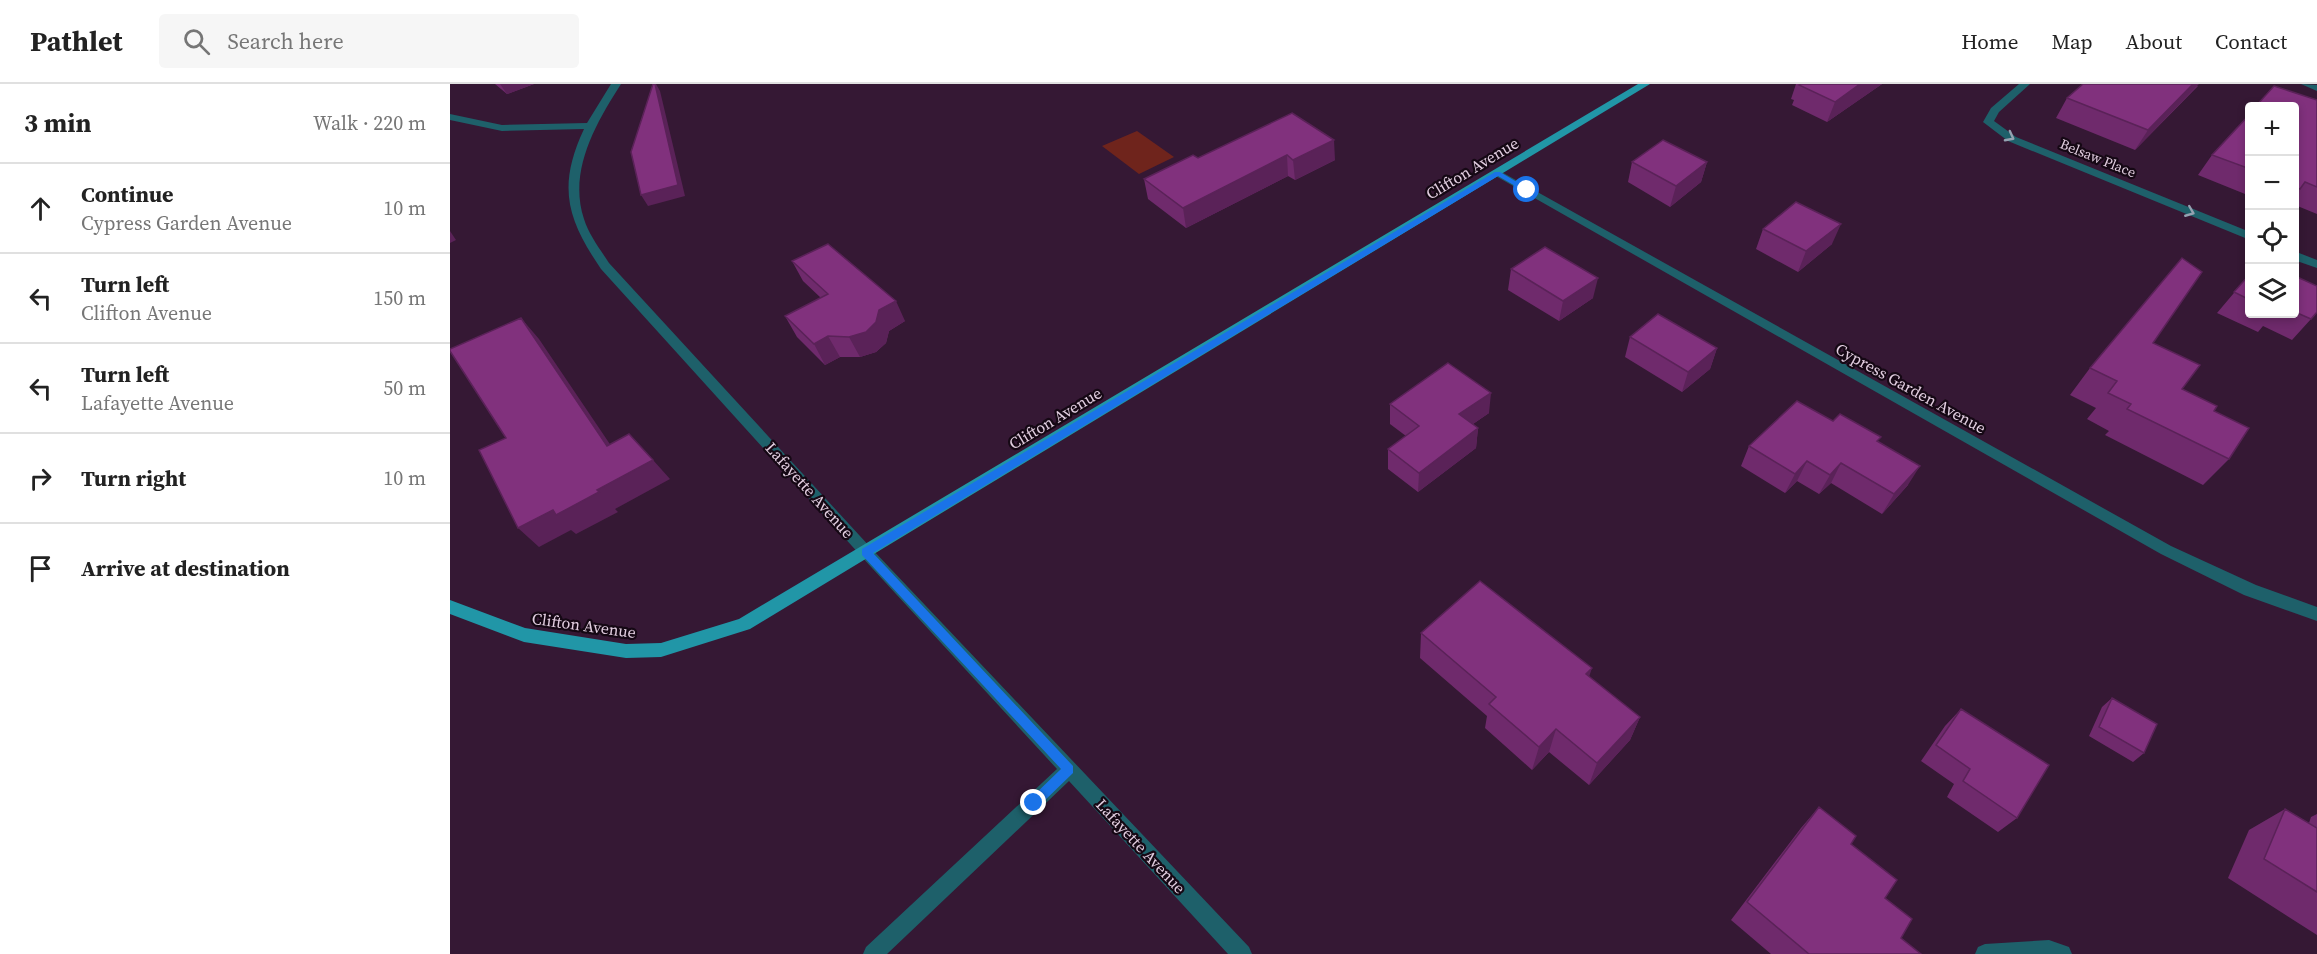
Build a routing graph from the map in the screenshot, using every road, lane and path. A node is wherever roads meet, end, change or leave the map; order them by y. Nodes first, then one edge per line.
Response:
1 (616, 84) edge
2 (1645, 84) edge
3 (2025, 84) edge
4 (2306, 84) edge
5 (2317, 88) edge
6 (450, 117) edge
7 (590, 126) junction
8 (1498, 173) junction
9 (2245, 234) edge
10 (2299, 257) edge
11 (2317, 264) edge
12 (866, 552) junction
13 (450, 607) edge
14 (2317, 614) edge
15 (1069, 769) junction
16 (873, 954) edge
17 (1242, 954) edge
18 (1985, 954) edge
19 (2062, 954) edge

1 - 7 street, Lafayette Avenue
2 - 8 main road, Clifton Avenue
3 -> 9 street, Belsaw Place
4 - 5 street
6 - 7 street
7 - 12 street, Lafayette Avenue
8 - 12 main road, Clifton Avenue
8 - 14 street, Cypress Garden Avenue
10 - 11 street
12 - 13 main road, Clifton Avenue
12 - 15 street, Lafayette Avenue
15 - 16 street
15 - 17 street, Lafayette Avenue
18 - 19 street

